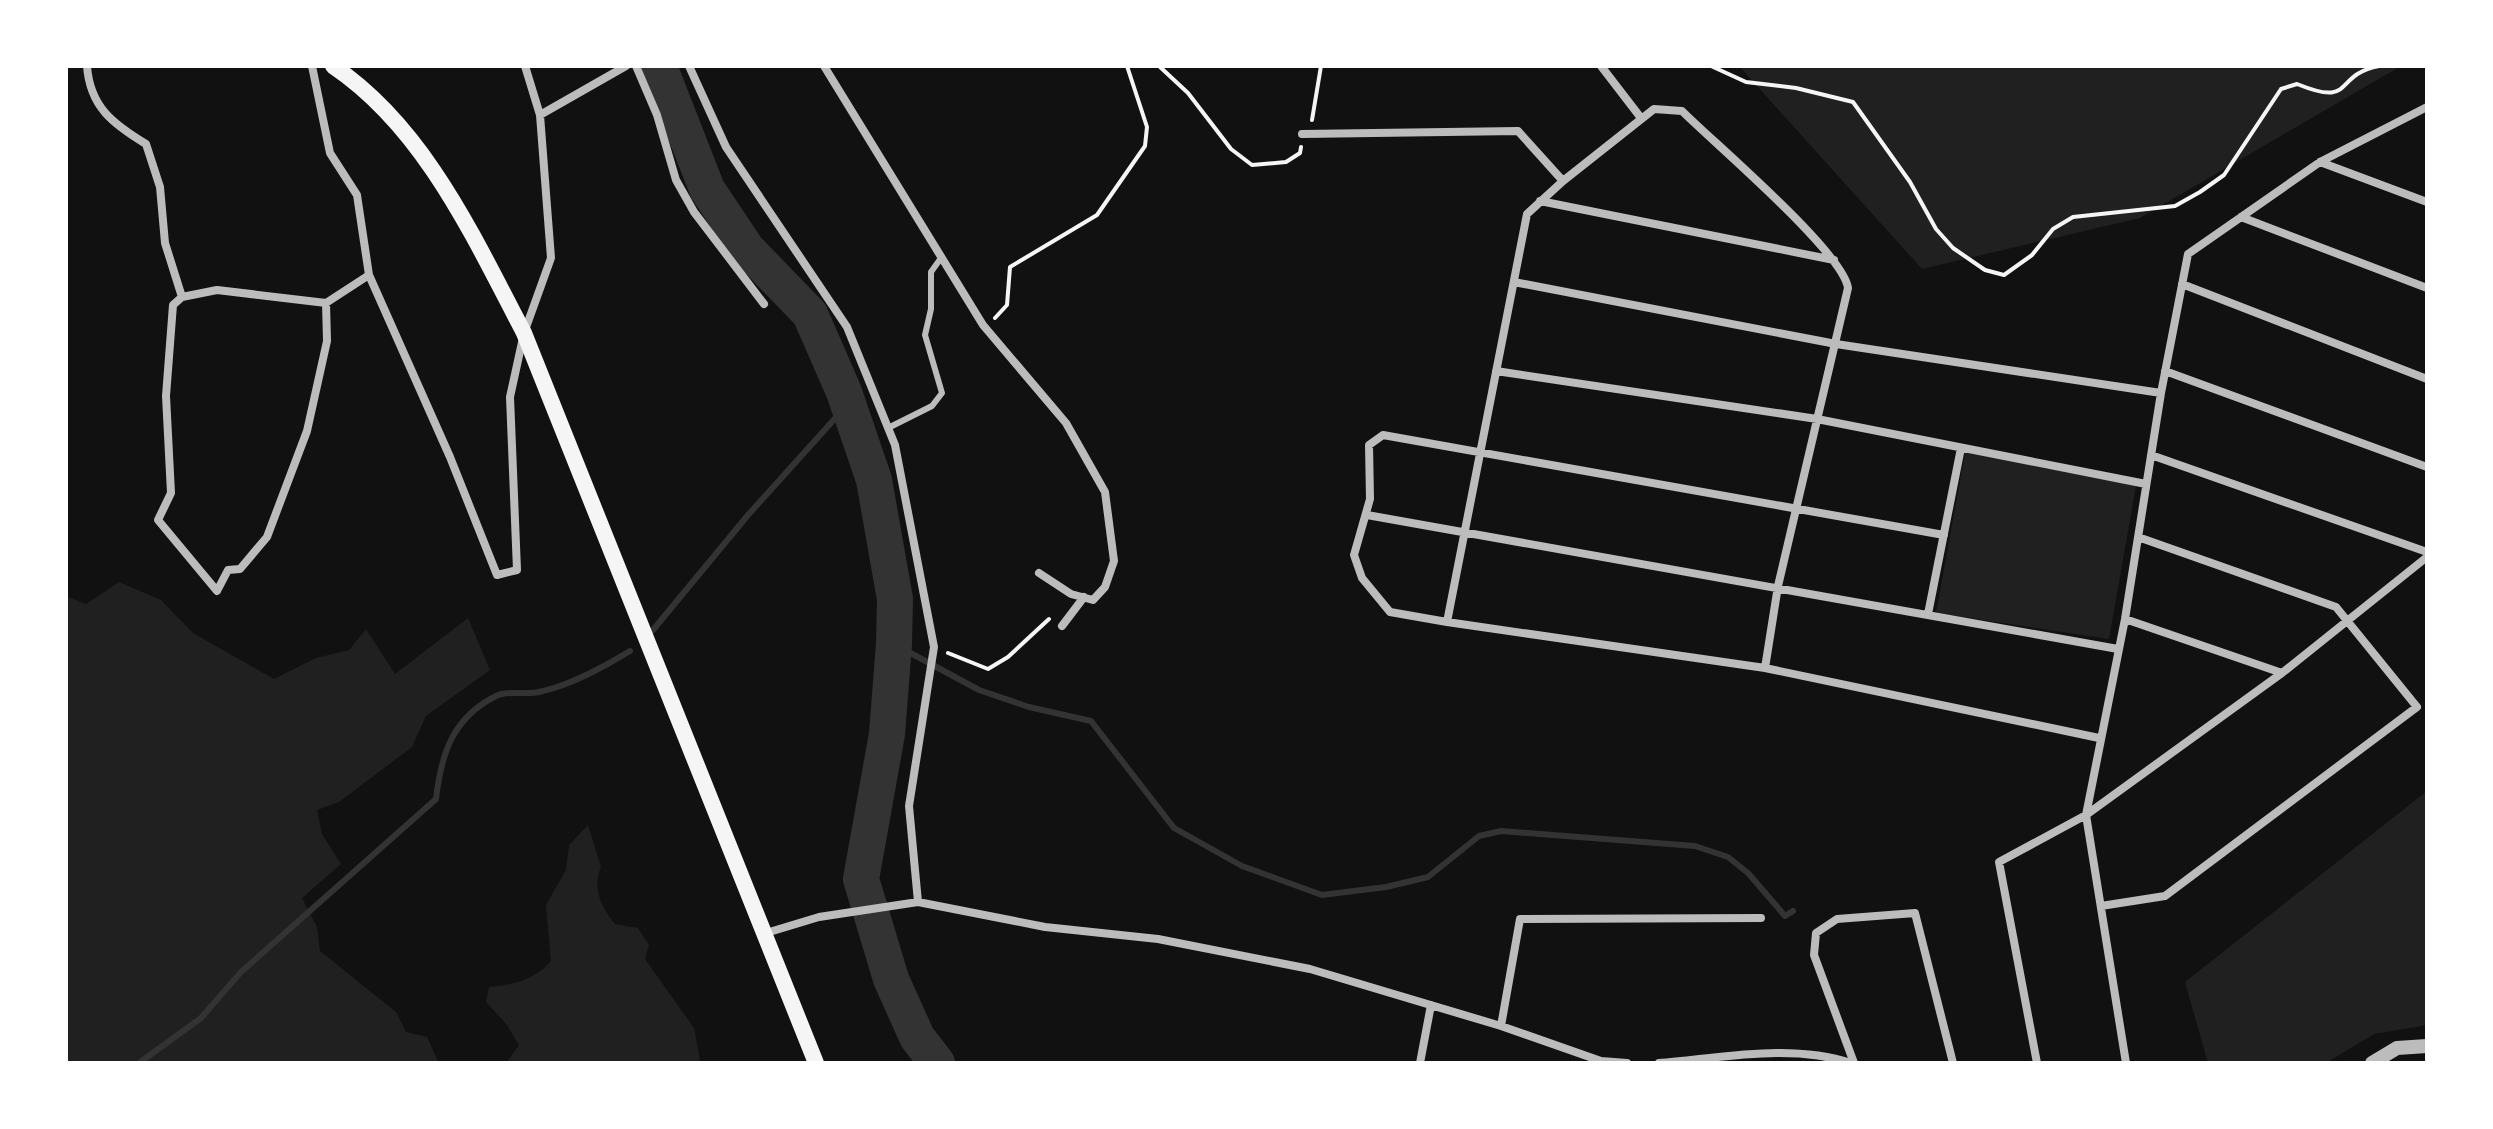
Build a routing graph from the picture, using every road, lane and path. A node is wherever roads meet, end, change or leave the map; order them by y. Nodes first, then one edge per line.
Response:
1 (87, 66) edge
2 (312, 66) edge
3 (333, 66) edge
4 (525, 66) edge
5 (626, 66) edge
6 (636, 66) edge
7 (689, 66) edge
8 (824, 66) edge
9 (1127, 66) edge
10 (1159, 66) edge
11 (1321, 66) edge
12 (1601, 66) edge
13 (1711, 66) edge
14 (2379, 66) edge
15 (2425, 109) edge
16 (540, 115) junction
17 (1641, 118) junction
18 (1306, 134) junction
19 (2320, 162) junction
20 (1563, 181) junction
21 (1540, 201) junction
22 (2427, 202) edge
23 (2241, 217) junction
24 (941, 258) junction
25 (1834, 260) junction
26 (369, 275) junction
27 (1514, 282) junction
28 (2182, 284) junction
29 (2427, 288) edge
30 (182, 297) junction
31 (326, 303) junction
32 (764, 304) dead end
33 (983, 325) junction
34 (524, 333) junction
35 (1836, 344) junction
36 (1496, 371) junction
37 (2165, 371) junction
38 (2427, 379) edge
39 (2161, 393) junction
40 (1817, 419) junction
41 (888, 428) junction
42 (1961, 448) junction
43 (1483, 453) junction
44 (2151, 455) junction
45 (2427, 467) edge
46 (2146, 484) junction
47 (1796, 509) junction
48 (1367, 515) junction
49 (1467, 535) junction
50 (1944, 535) junction
51 (2138, 537) junction
52 (2427, 554) edge
53 (1039, 573) dead end
54 (1778, 586) junction
55 (1071, 594) junction
56 (1084, 597) junction
57 (1928, 614) junction
58 (2125, 619) junction
59 (2347, 621) junction
60 (1447, 622) junction
61 (1062, 626) dead end
62 (934, 647) junction
63 (2118, 649) junction
64 (1765, 668) junction
65 (2282, 673) junction
66 (2099, 738) junction
67 (2086, 815) junction
68 (918, 902) junction
69 (2101, 906) junction
70 (1761, 918) dead end
71 (766, 933) junction
72 (1431, 1005) junction
73 (1501, 1026) junction
74 (2427, 1046) edge
75 (816, 1063) edge
76 (1420, 1063) edge
77 (1627, 1063) edge
78 (1659, 1063) edge
79 (1852, 1063) edge
80 (1953, 1063) edge
81 (2037, 1063) edge
82 (2126, 1063) edge
83 (2372, 1063) edge

1 - 30 street
2 - 26 street
3 - 34 main road
4 - 16 street
5 - 16 street
6 - 32 street
7 - 41 street
8 - 24 street
9 - 33 path
10 - 18 path
11 - 18 path
12 - 17 street
13 - 14 path
15 - 19 street
16 - 34 street
17 - 20 street
17 - 25 street
18 - 20 street
19 - 22 street
19 - 23 street
20 - 21 street
21 - 25 street
21 - 27 street
23 - 28 street
23 - 29 street
24 - 33 street
24 - 41 lane
25 - 35 street
26 - 31 street
26 - 34 street
27 - 35 street
27 - 36 street
28 - 37 street
28 - 38 street
30 - 31 street
30 - 31 street
33 - 56 street
34 - 71 main road
35 - 39 street
35 - 40 street
36 - 40 street
36 - 43 street
37 - 39 street
37 - 45 street
39 - 44 street
40 - 42 street
40 - 47 street
41 - 62 street
42 - 46 street
42 - 50 street
43 - 47 street
43 - 48 street
43 - 49 street
44 - 46 street
44 - 52 street
46 - 51 street
47 - 50 street
47 - 54 street
48 - 49 street
48 - 60 street
49 - 54 street
49 - 60 street
50 - 57 street
51 - 58 street
51 - 59 street
52 - 59 street
53 - 55 street
54 - 57 street
54 - 64 street
55 - 56 street
55 - 62 path
56 - 61 street
57 - 63 street
58 - 63 street
58 - 65 street
59 - 65 street
59 - 69 street
60 - 64 street
62 - 68 street
63 - 66 street
64 - 66 street
65 - 67 street
66 - 67 street
67 - 69 street
67 - 81 street
68 - 71 street
68 - 72 street
69 - 82 street
70 - 73 street
71 - 75 main road
72 - 73 street
72 - 76 street
73 - 77 street
74 - 83 street
78 - 79 street
79 - 80 street

